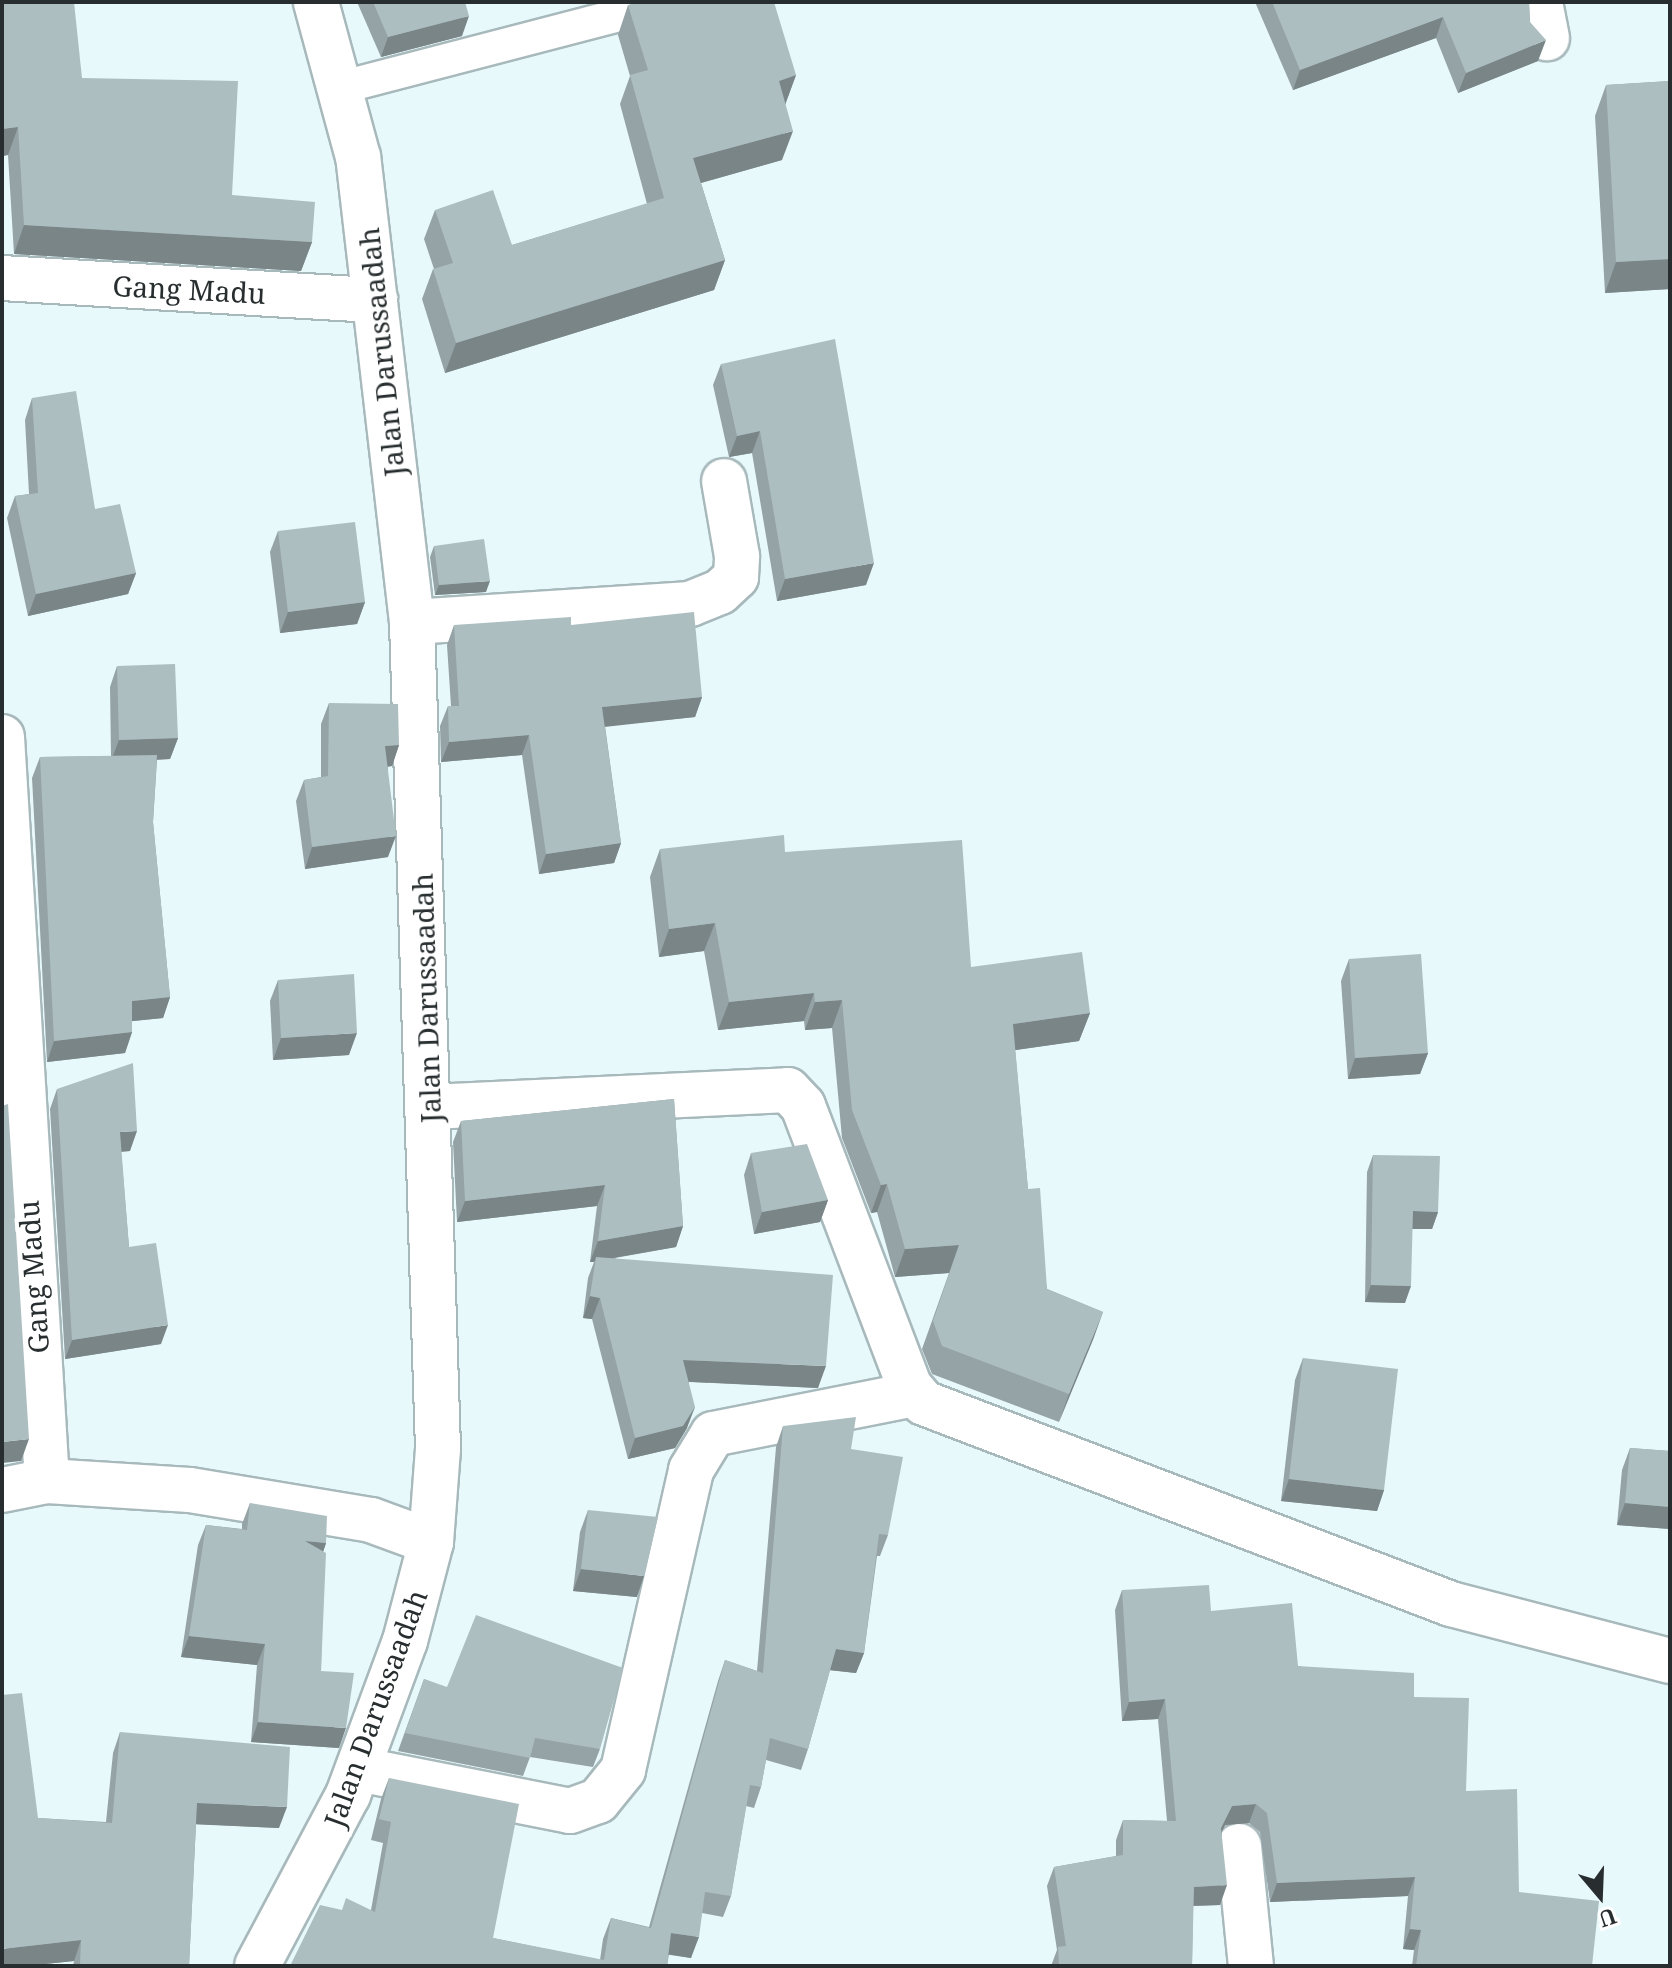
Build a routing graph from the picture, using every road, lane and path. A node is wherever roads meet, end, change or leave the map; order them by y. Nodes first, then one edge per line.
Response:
1 (316, 2) edge
2 (668, 2) edge
3 (339, 88) junction
4 (2, 278) edge
5 (375, 300) junction
6 (724, 481) dead end
7 (412, 622) junction
8 (2, 737) edge
9 (430, 1107) junction
10 (915, 1394) junction
11 (47, 1481) junction
12 (2, 1490) edge
13 (431, 1542) junction
14 (1670, 1661) edge
15 (358, 1769) junction
16 (1239, 1846) dead end
17 (257, 1966) edge
18 (1251, 1966) edge

1 - 3 street, Jalan Darussaadah
2 - 3 lane
3 - 5 street, Jalan Darussaadah
4 - 5 street, Gang Madu
5 - 7 street, Jalan Darussaadah
6 - 7 street
7 - 9 street, Jalan Darussaadah
8 - 11 street, Gang Madu
9 - 10 street
9 - 13 street, Jalan Darussaadah
10 - 14 street
10 - 15 street
11 - 12 street
11 - 13 street
13 - 15 street, Jalan Darussaadah
15 - 17 street, Jalan Darussaadah
16 - 18 street

